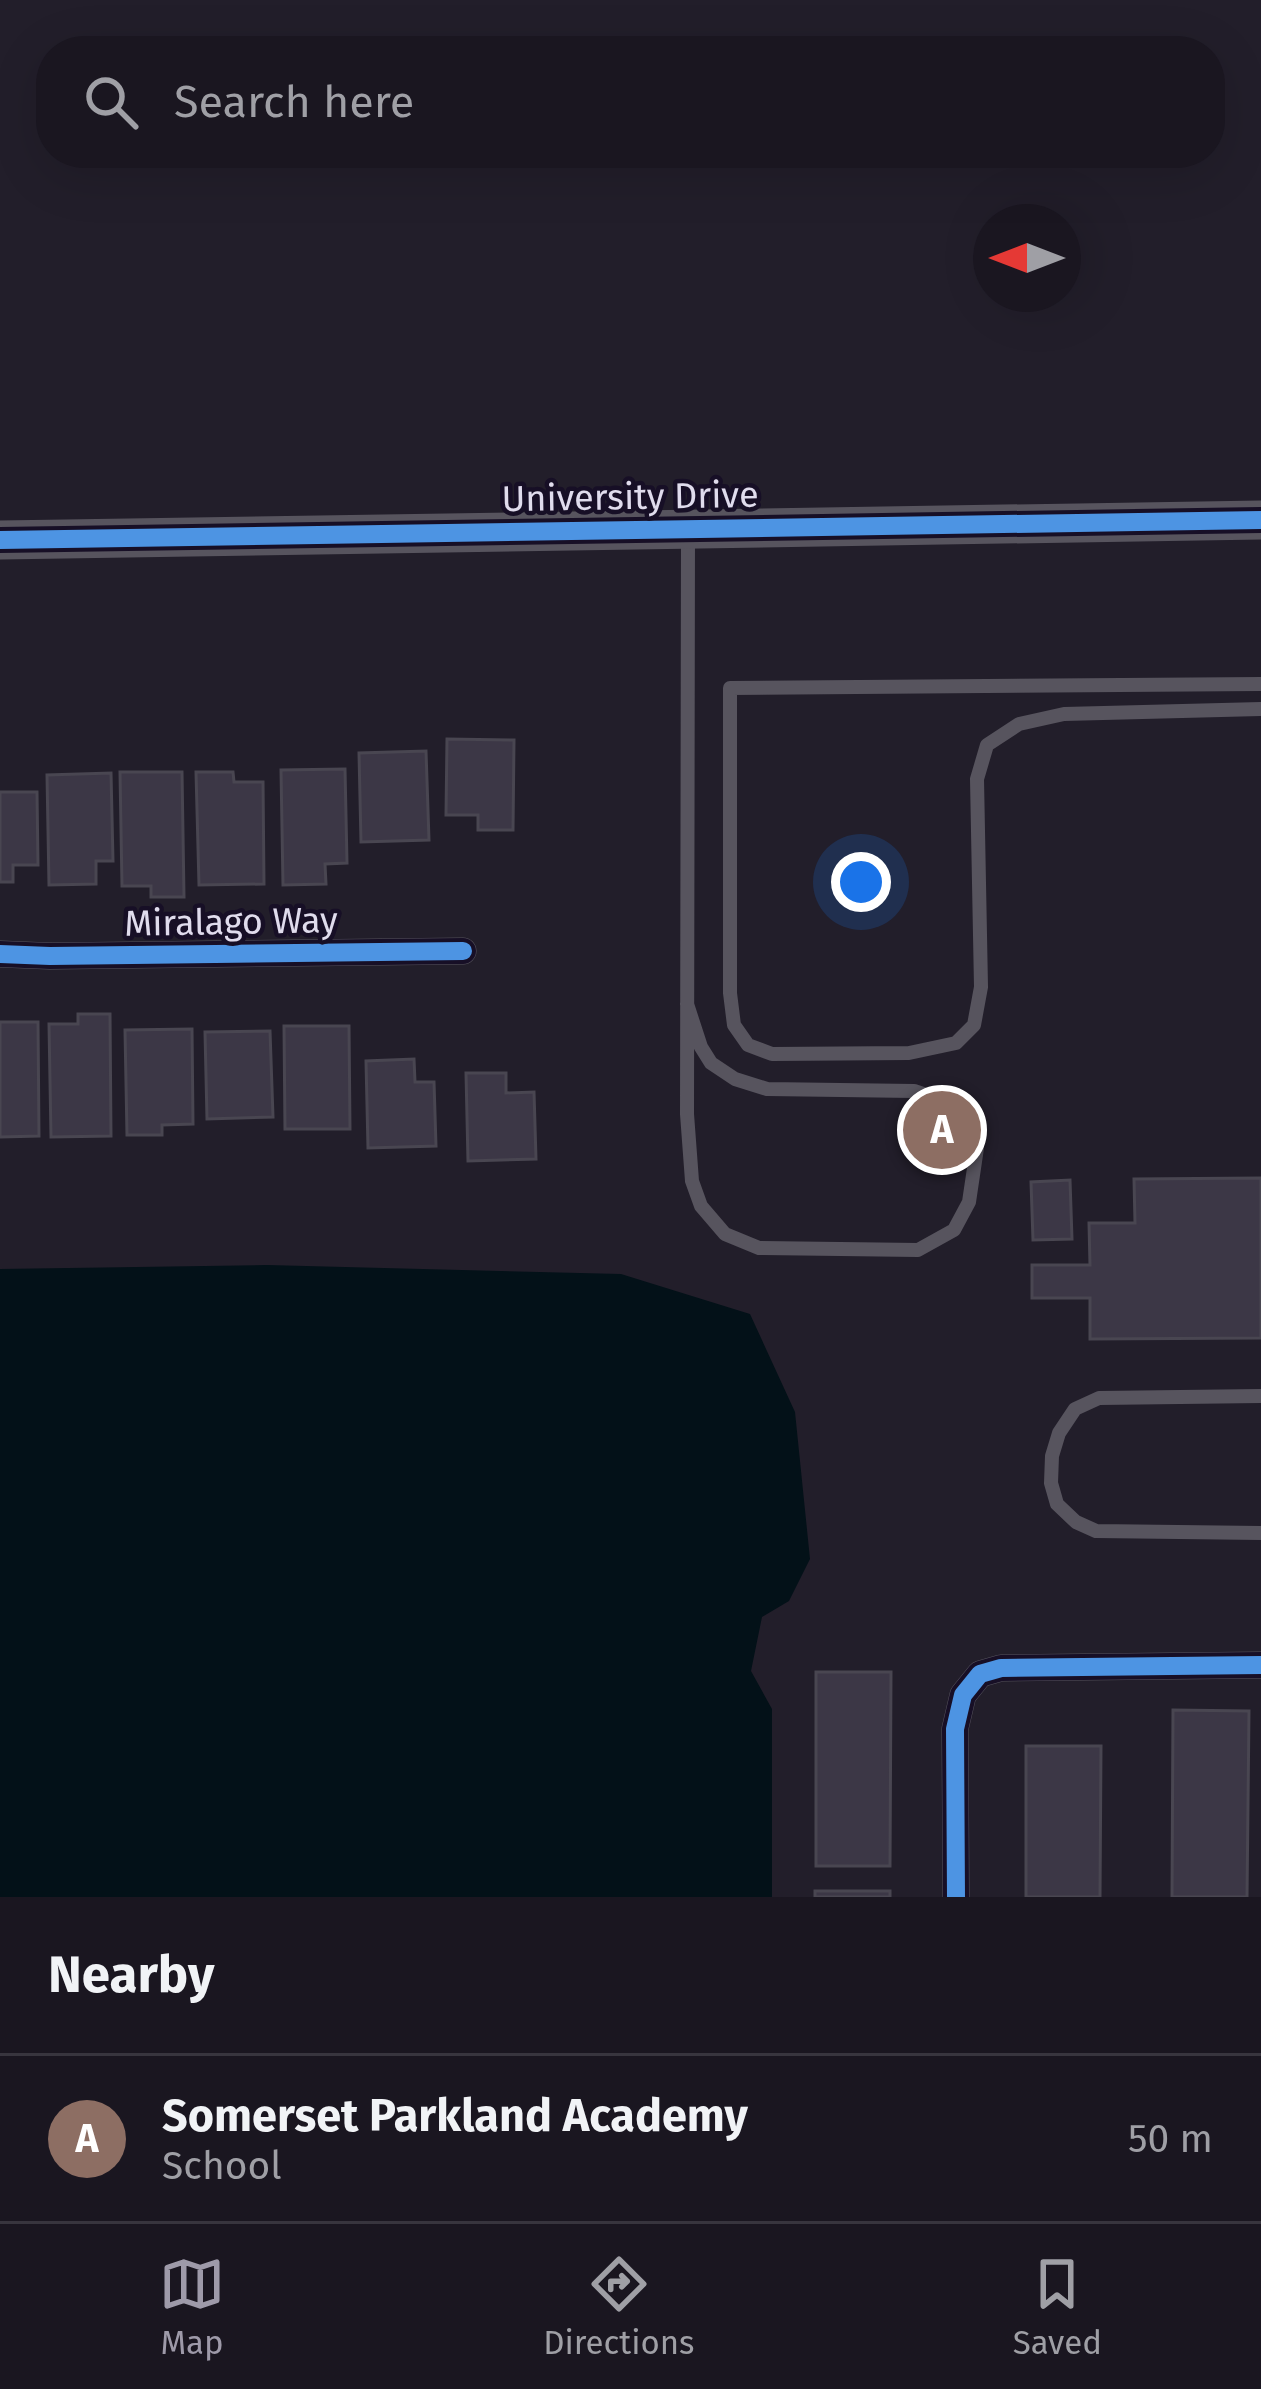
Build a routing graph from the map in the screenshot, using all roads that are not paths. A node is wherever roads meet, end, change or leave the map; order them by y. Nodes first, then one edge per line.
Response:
1 (1261, 520) edge
2 (688, 528) junction
3 (0, 540) edge
4 (1261, 684) edge
5 (1261, 709) edge
6 (463, 951) dead end
7 (0, 954) edge
8 (687, 1004) junction
9 (1261, 1396) edge
10 (1261, 1533) edge
11 (1261, 1665) edge
12 (956, 1897) edge

1 - 2 main road, University Drive
2 - 3 main road, University Drive
2 - 8 lane
4 - 5 lane
6 - 7 street, Miralago Way
8 - 8 lane
9 - 10 lane
11 - 12 street

